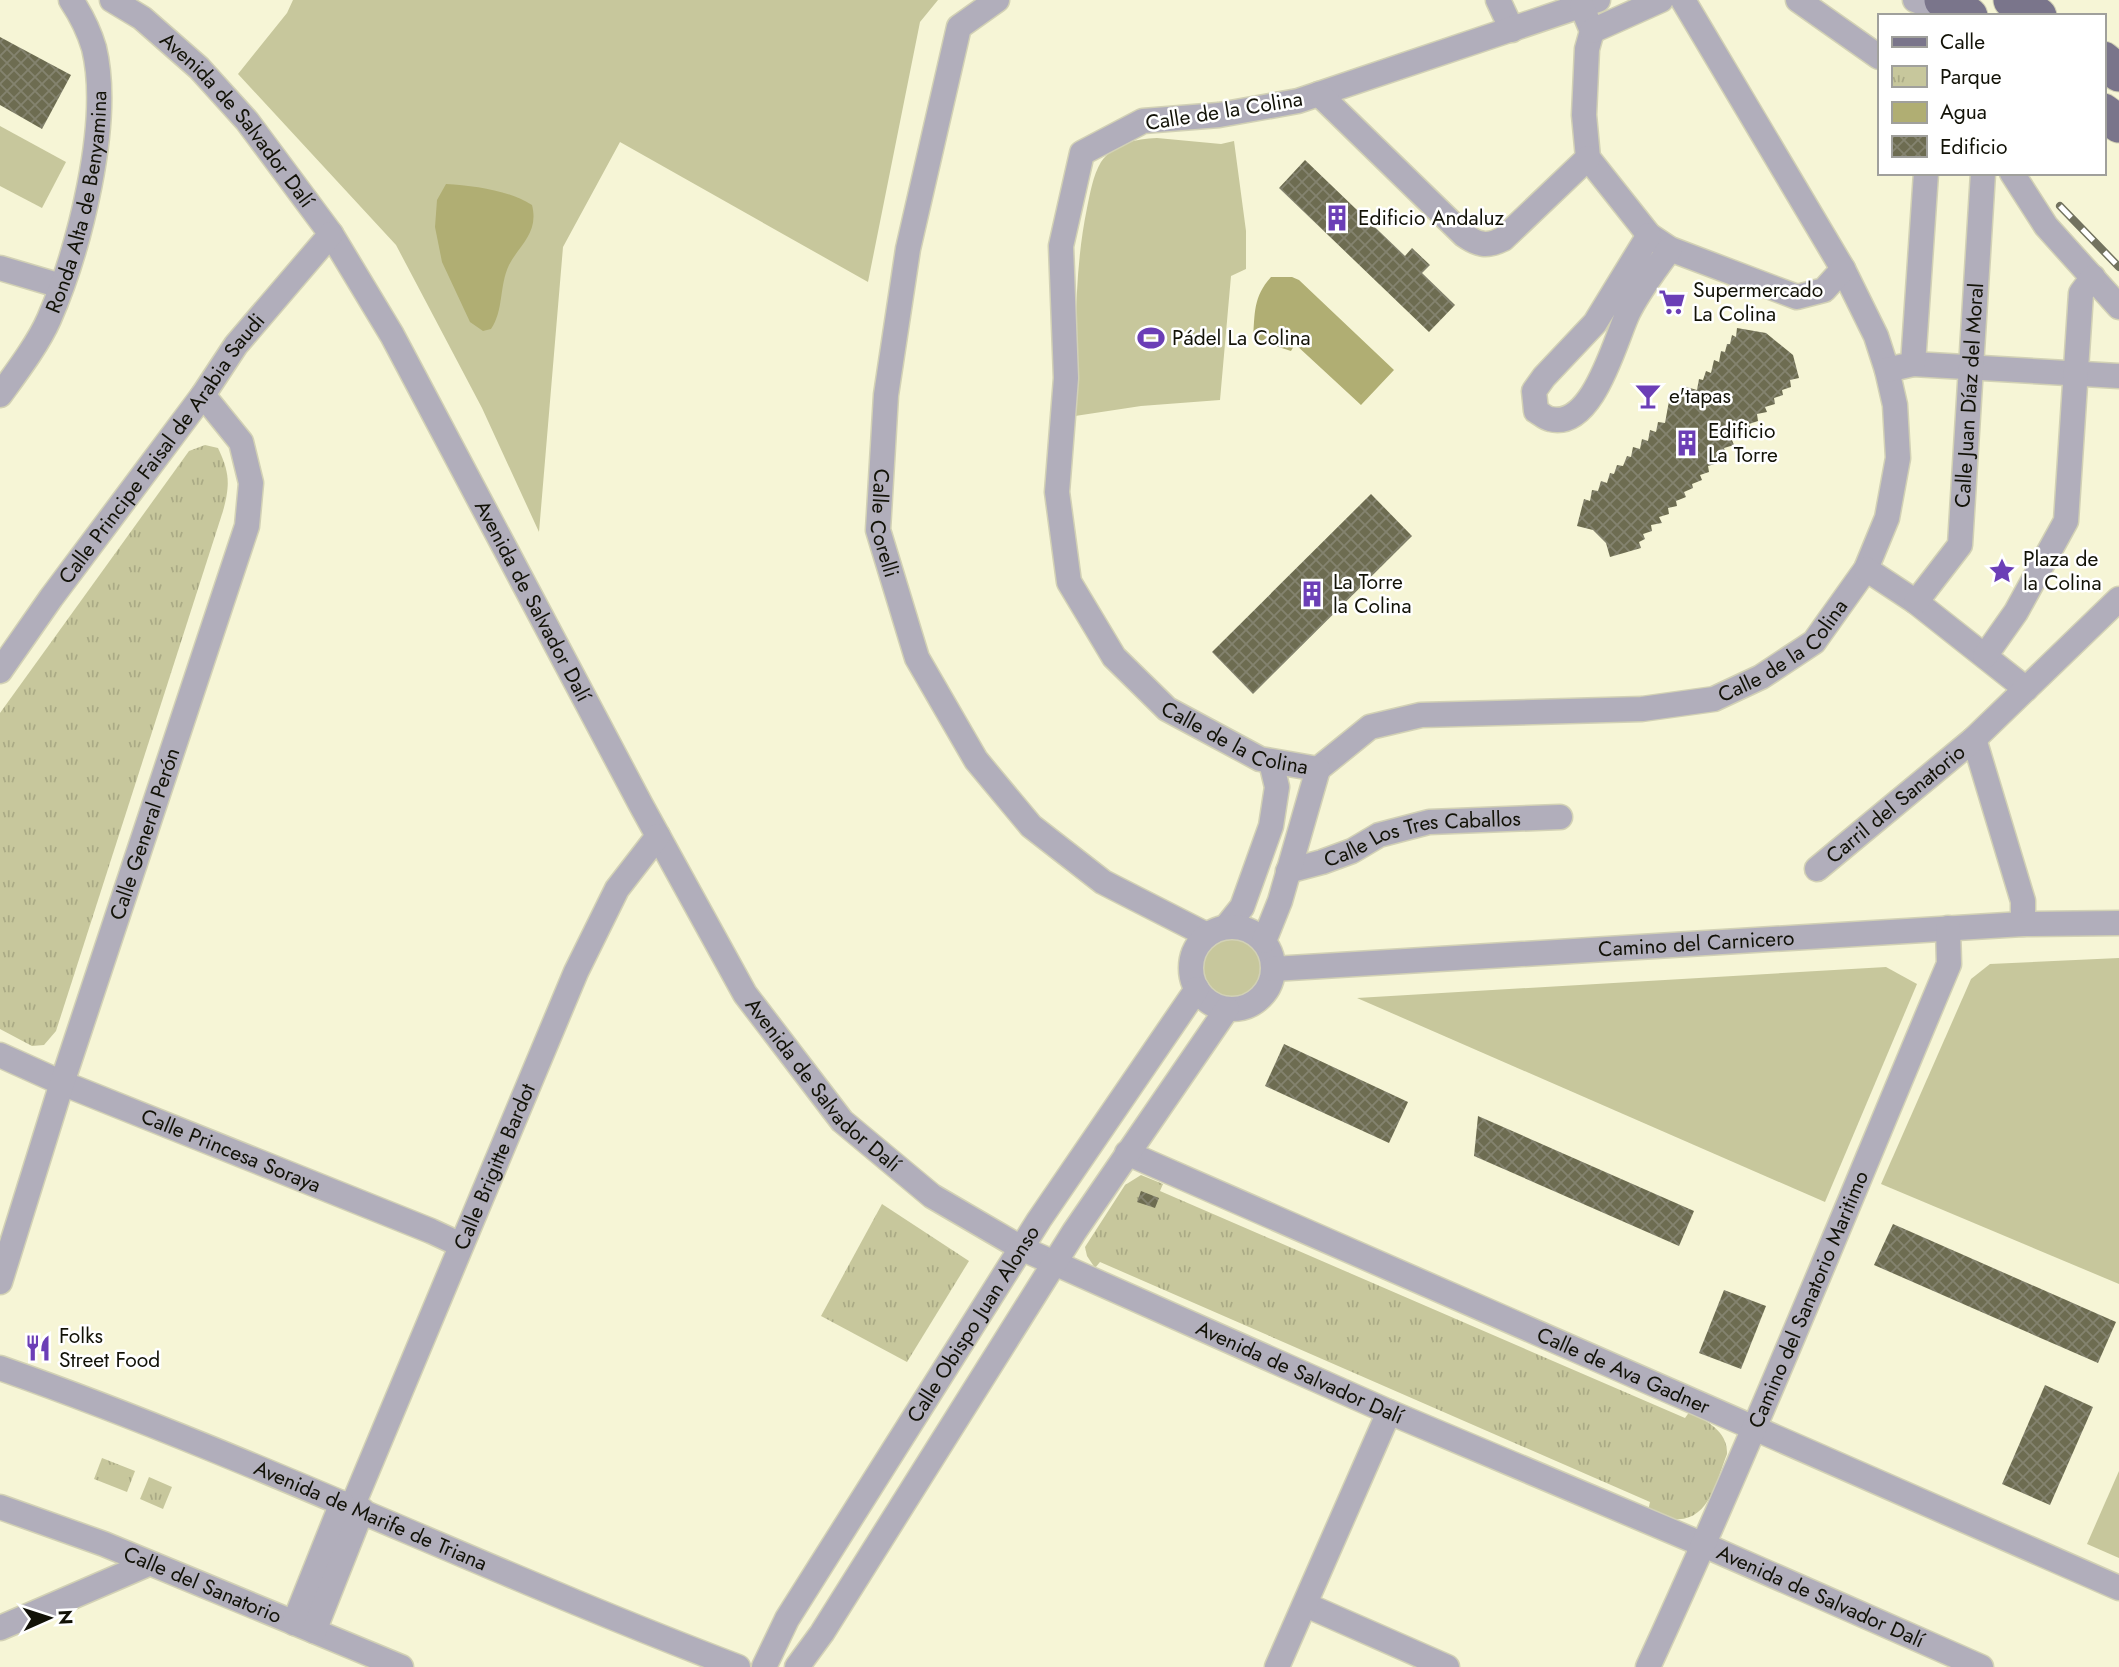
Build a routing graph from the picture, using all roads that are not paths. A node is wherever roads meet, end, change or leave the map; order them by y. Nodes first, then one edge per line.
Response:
1 (71, 0) edge
2 (112, 0) edge
3 (997, 0) edge
4 (1498, 0) edge
5 (1661, 0) edge
6 (1683, 0) edge
7 (1798, 0) edge
8 (1914, 0) edge
9 (1943, 0) edge
10 (2012, 0) edge
11 (1590, 3) edge
12 (1948, 14) edge
13 (1966, 14) edge
14 (2035, 14) edge
15 (1512, 30) junction
16 (1592, 31) junction
17 (1878, 56) edge
18 (2105, 62) edge
19 (2119, 73) edge
20 (1319, 94) junction
21 (1588, 158) junction
22 (1926, 175) edge
23 (1983, 175) edge
24 (2013, 175) edge
25 (331, 234) junction
26 (1649, 235) junction
27 (1670, 249) junction
28 (0, 268) edge
29 (1843, 269) junction
30 (2093, 277) junction
31 (61, 286) junction
32 (2119, 307) edge
33 (1913, 364) junction
34 (1971, 367) junction
35 (1887, 370) junction
36 (2077, 374) junction
37 (2119, 376) edge
38 (0, 395) edge
39 (203, 395) junction
40 (1866, 569) junction
41 (2119, 599) edge
42 (1916, 602) junction
43 (1985, 656) junction
44 (0, 671) edge
45 (2026, 688) junction
46 (1974, 739) junction
47 (1271, 762) junction
48 (1318, 769) junction
49 (1560, 817) dead end
50 (658, 836) junction
51 (1817, 869) dead end
52 (1288, 871) junction
53 (2023, 923) junction
54 (2119, 923) edge
55 (1948, 928) junction
56 (1217, 931) junction
57 (1264, 942) junction
58 (1273, 969) junction
59 (1197, 989) junction
60 (1227, 1009) junction
61 (0, 1055) edge
62 (62, 1083) junction
63 (1127, 1153) junction
64 (461, 1245) junction
65 (1023, 1249) junction
66 (1054, 1263) junction
67 (0, 1282) edge
68 (0, 1368) edge
69 (1389, 1412) junction
70 (1755, 1429) junction
71 (0, 1507) edge
72 (352, 1507) junction
73 (1704, 1545) junction
74 (148, 1564) junction
75 (2119, 1588) edge
76 (1306, 1605) junction
77 (304, 1627) junction
78 (0, 1628) edge
79 (822, 1633) junction
80 (401, 1667) edge
81 (738, 1667) edge
82 (764, 1667) edge
83 (797, 1667) edge
84 (818, 1667) edge
85 (1278, 1667) edge
86 (1447, 1667) edge
87 (1648, 1667) edge
88 (1981, 1667) edge

1 - 31 street, Ronda Alta de Benyamina
2 - 25 street, Avenida de Salvador Dalí
3 - 56 street, Calle Corelli
4 - 15 street
5 - 16 street
6 - 29 street, Calle de la Colina
7 - 17 street
8 - 12 street
9 - 13 main road
10 - 14 main road
11 - 15 street, Calle de la Colina
11 - 16 street
15 - 20 street, Calle de la Colina
16 - 21 street
18 - 19 main road
20 - 21 street
20 - 47 street, Calle de la Colina
21 - 26 street
22 - 33 street
23 - 34 street, Calle Juan Díaz del Moral
24 - 30 street
25 - 39 street, Calle Principe Faisal de Arabia Saudi
25 - 50 street, Avenida de Salvador Dalí
26 - 27 street
26 - 27 street
27 - 29 street
28 - 31 street
29 - 35 street, Calle de la Colina
30 - 32 street
30 - 36 street
31 - 38 street, Ronda Alta de Benyamina
33 - 34 street
33 - 35 street
34 - 36 street
34 - 42 street, Calle Juan Díaz del Moral
35 - 40 street, Calle de la Colina
36 - 37 street
36 - 43 street
39 - 44 street, Calle Principe Faisal de Arabia Saudi
39 - 62 street, Calle General Perón
40 - 42 street
40 - 48 street, Calle de la Colina
41 - 45 street, Carril del Sanatorio
42 - 43 street
43 - 45 street
45 - 46 street, Carril del Sanatorio
46 - 51 street, Carril del Sanatorio
46 - 53 street, Carril del Sanatorio
47 - 48 street, Calle de la Colina
47 - 56 street
48 - 52 street
49 - 52 street, Calle Los Tres Caballos
50 - 64 street, Calle Brigitte Bardot
50 - 65 street, Avenida de Salvador Dalí
52 - 57 street
53 - 54 street, Camino del Carnicero
53 - 55 street, Camino del Carnicero
55 - 58 street, Camino del Carnicero
55 - 70 street, Camino del Sanatorio Maritimo
56 - 57 street
56 - 59 street
57 - 58 street
58 - 60 street
59 - 60 street
59 - 65 street, Calle Obispo Juan Alonso
60 - 63 street, Calle Obispo Juan Alonso
61 - 62 street, Calle Princesa Soraya
62 - 64 street, Calle Princesa Soraya
62 - 67 street, Calle General Perón
63 - 66 street, Calle Obispo Juan Alonso
63 - 70 street, Calle de Ava Gadner
64 - 72 street, Calle Brigitte Bardot
65 - 66 street, Avenida de Salvador Dalí
65 - 82 street, Calle Obispo Juan Alonso
66 - 69 street, Avenida de Salvador Dalí
66 - 79 street, Calle Obispo Juan Alonso
68 - 72 street, Avenida de Marife de Triana
69 - 73 street, Avenida de Salvador Dalí
69 - 76 street
70 - 73 street, Camino del Sanatorio Maritimo
70 - 75 street, Calle de Ava Gadner
71 - 74 street, Calle del Sanatorio
72 - 77 street, Calle Brigitte Bardot
72 - 81 street, Avenida de Marife de Triana
73 - 87 street, Camino del Sanatorio Maritimo
73 - 88 street, Avenida de Salvador Dalí
74 - 77 street, Calle del Sanatorio
74 - 78 street
76 - 85 street
76 - 86 street
77 - 80 street, Calle del Sanatorio
79 - 83 street, Calle Obispo Juan Alonso
79 - 84 street

